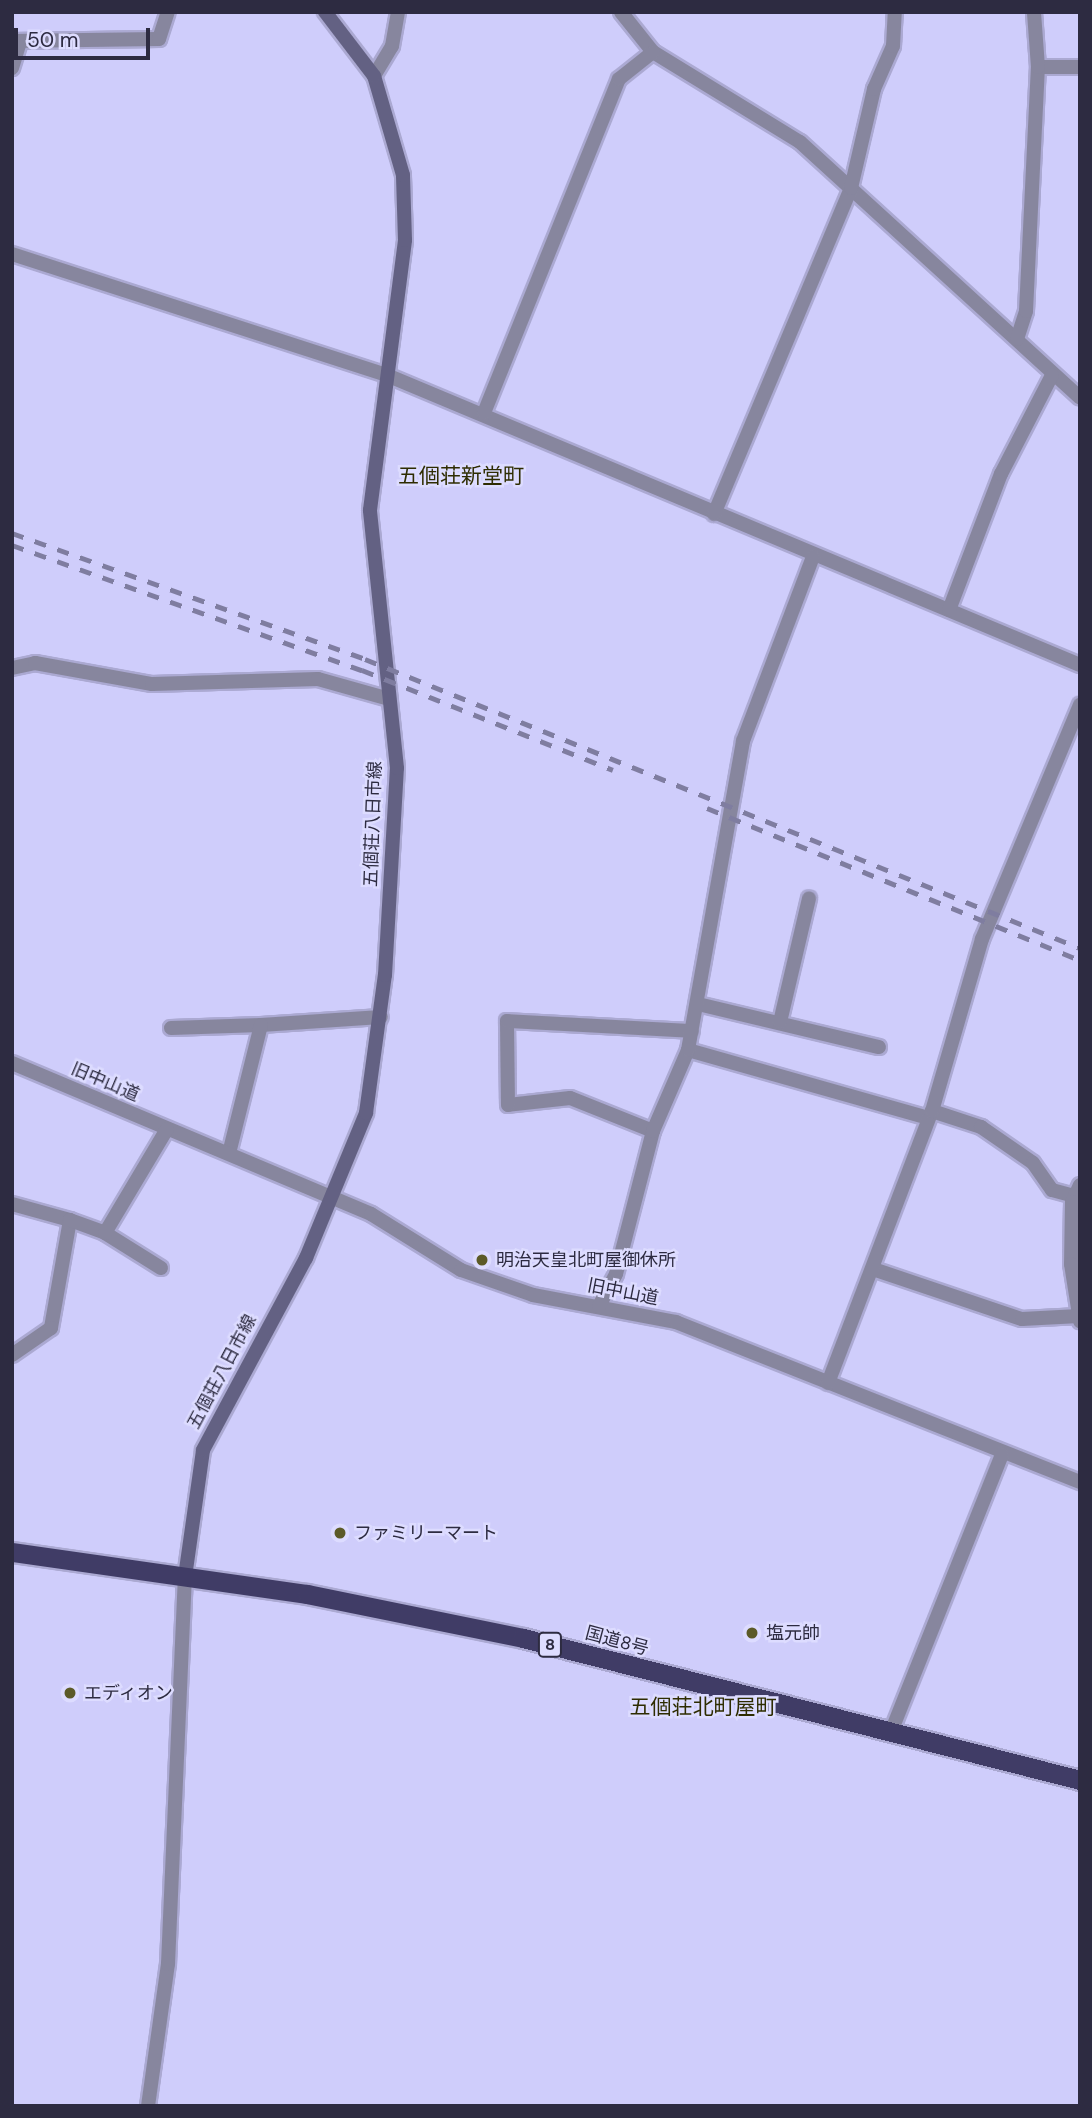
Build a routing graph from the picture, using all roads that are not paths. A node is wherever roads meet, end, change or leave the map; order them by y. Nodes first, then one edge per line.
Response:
1 (168, 12) edge
2 (325, 12) edge
3 (398, 12) edge
4 (621, 12) edge
5 (895, 12) edge
6 (1034, 12) edge
7 (16, 41) edge
8 (653, 52) junction
9 (1038, 67) junction
10 (1080, 67) edge
11 (12, 68) edge
12 (374, 76) junction
13 (852, 188) junction
14 (12, 254) edge
15 (1017, 339) junction
16 (1052, 375) junction
17 (390, 376) junction
18 (1080, 398) edge
19 (484, 413) junction
20 (714, 514) junction
21 (813, 557) junction
22 (949, 610) junction
23 (1080, 665) edge
24 (12, 668) edge
25 (388, 699) junction
26 (1080, 705) edge
27 (809, 898) dead end
28 (698, 1004) junction
29 (381, 1017) junction
30 (780, 1022) junction
31 (261, 1025) junction
32 (171, 1028) dead end
33 (691, 1031) junction
34 (879, 1046) dead end
35 (688, 1050) junction
36 (12, 1063) edge
37 (930, 1115) junction
38 (167, 1129) junction
39 (653, 1130) junction
40 (229, 1153) junction
41 (1077, 1191) edge
42 (333, 1200) junction
43 (12, 1204) edge
44 (70, 1220) junction
45 (105, 1233) junction
46 (161, 1268) dead end
47 (873, 1269) junction
48 (1077, 1291) edge
49 (599, 1306) junction
50 (1079, 1318) edge
51 (12, 1355) edge
52 (828, 1383) junction
53 (1002, 1454) junction
54 (1080, 1482) edge
55 (12, 1552) edge
56 (185, 1577) junction
57 (891, 1732) junction
58 (1080, 1780) edge
59 (148, 2106) edge

1 - 7 street
2 - 12 main road, 五個荘八日市線
3 - 12 street
4 - 8 street
5 - 13 street
6 - 9 street
7 - 11 street
8 - 13 street
8 - 19 street
9 - 10 street
9 - 15 street
12 - 17 main road, 五個荘八日市線
13 - 15 street
13 - 20 street
14 - 17 street
15 - 16 street
16 - 18 street
16 - 22 street
17 - 19 street
17 - 25 main road, 五個荘八日市線
19 - 20 street
20 - 21 street
21 - 22 street
21 - 28 street
22 - 23 street
24 - 25 street
25 - 29 main road, 五個荘八日市線
26 - 37 street
27 - 30 street
28 - 30 street
28 - 33 street
29 - 31 street
29 - 42 main road, 五個荘八日市線
30 - 34 street
31 - 32 street
31 - 40 street
33 - 35 street
33 - 39 street
35 - 37 street
35 - 39 street
36 - 38 street, 旧中山道
37 - 41 street
37 - 47 street
38 - 40 street, 旧中山道
38 - 45 street
39 - 49 street
40 - 42 street, 旧中山道
41 - 48 street
42 - 49 street, 旧中山道
42 - 56 main road, 五個荘八日市線
43 - 44 street
44 - 45 street
44 - 51 street
45 - 46 street
47 - 50 street
47 - 52 street
48 - 50 street
49 - 52 street, 旧中山道
52 - 53 street, 旧中山道
53 - 54 street, 旧中山道
53 - 57 street
55 - 56 highway, 国道8号 / 8
56 - 57 highway, 国道8号 / 8
56 - 59 street
57 - 58 highway, 国道8号 / 8

